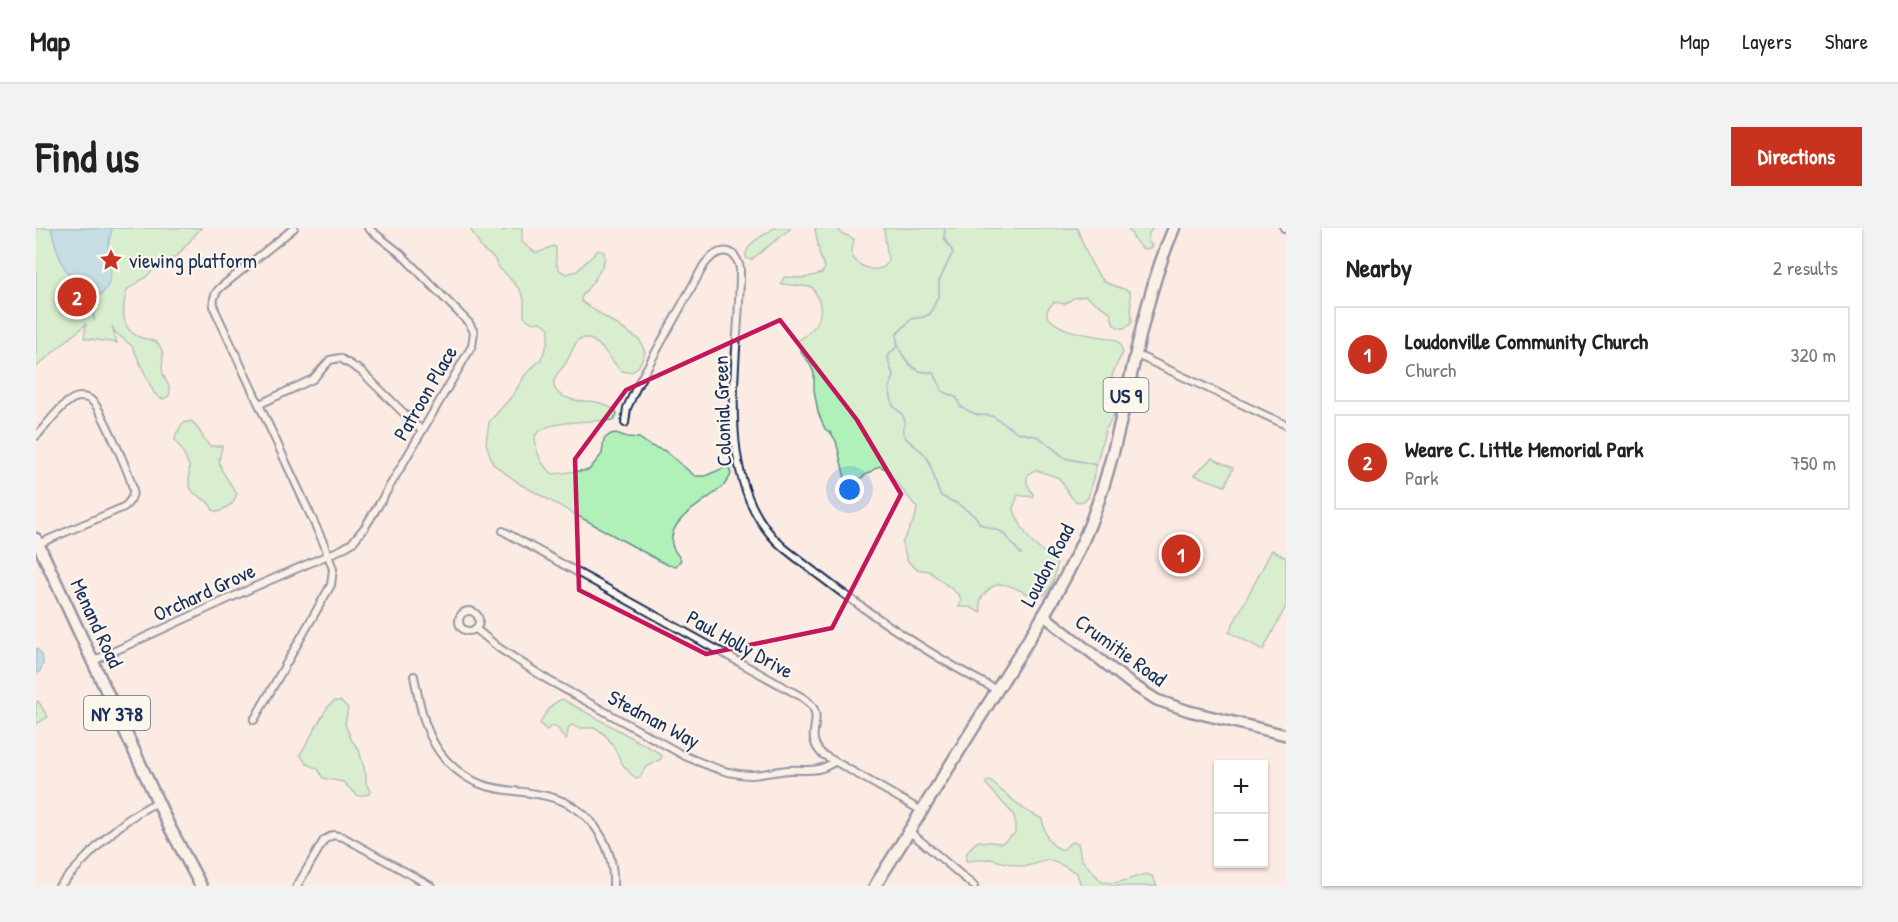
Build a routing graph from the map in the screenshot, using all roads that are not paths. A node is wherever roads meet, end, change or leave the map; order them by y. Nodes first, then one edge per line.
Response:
1 (294, 228) edge
2 (368, 228) edge
3 (1174, 228) edge
4 (1134, 354) junction
5 (260, 404) junction
6 (625, 423) dead end
7 (1286, 425) edge
8 (422, 431) junction
9 (36, 436) edge
10 (503, 531) dead end
11 (37, 541) edge
12 (328, 555) junction
13 (1043, 615) junction
14 (476, 629) dead end
15 (93, 661) junction
16 (414, 676) dead end
17 (997, 690) junction
18 (254, 720) dead end
19 (1286, 735) edge
20 (834, 762) junction
21 (158, 802) junction
22 (921, 811) junction
23 (909, 831) junction
24 (59, 886) edge
25 (201, 886) edge
26 (297, 886) edge
27 (432, 886) edge
28 (614, 886) edge
29 (875, 886) edge
30 (975, 886) edge

1 - 5 street
2 - 8 street, Patroon Place
3 - 4 main road, Loudon Road / US 9
4 - 7 street
4 - 13 main road, Loudon Road / US 9
5 - 8 street
5 - 12 street
6 - 17 street, Colonial Green
8 - 12 street, Patroon Place
9 - 11 street
10 - 20 street, Paul Holly Drive
11 - 15 main road, Menand Road / NY 378
12 - 15 street, Orchard Grove
12 - 18 street
13 - 17 main road, Loudon Road / US 9
13 - 19 street, Crumitie Road
14 - 20 street, Stedman Way
15 - 21 main road, Menand Road / NY 378
16 - 28 street
17 - 22 main road, Loudon Road / US 9
20 - 22 street, Paul Holly Drive
21 - 24 street
21 - 25 main road, Menand Road / NY 378
22 - 23 main road, Loudon Road / US 9
23 - 29 main road, Loudon Road / US 9
23 - 30 street
26 - 27 street

